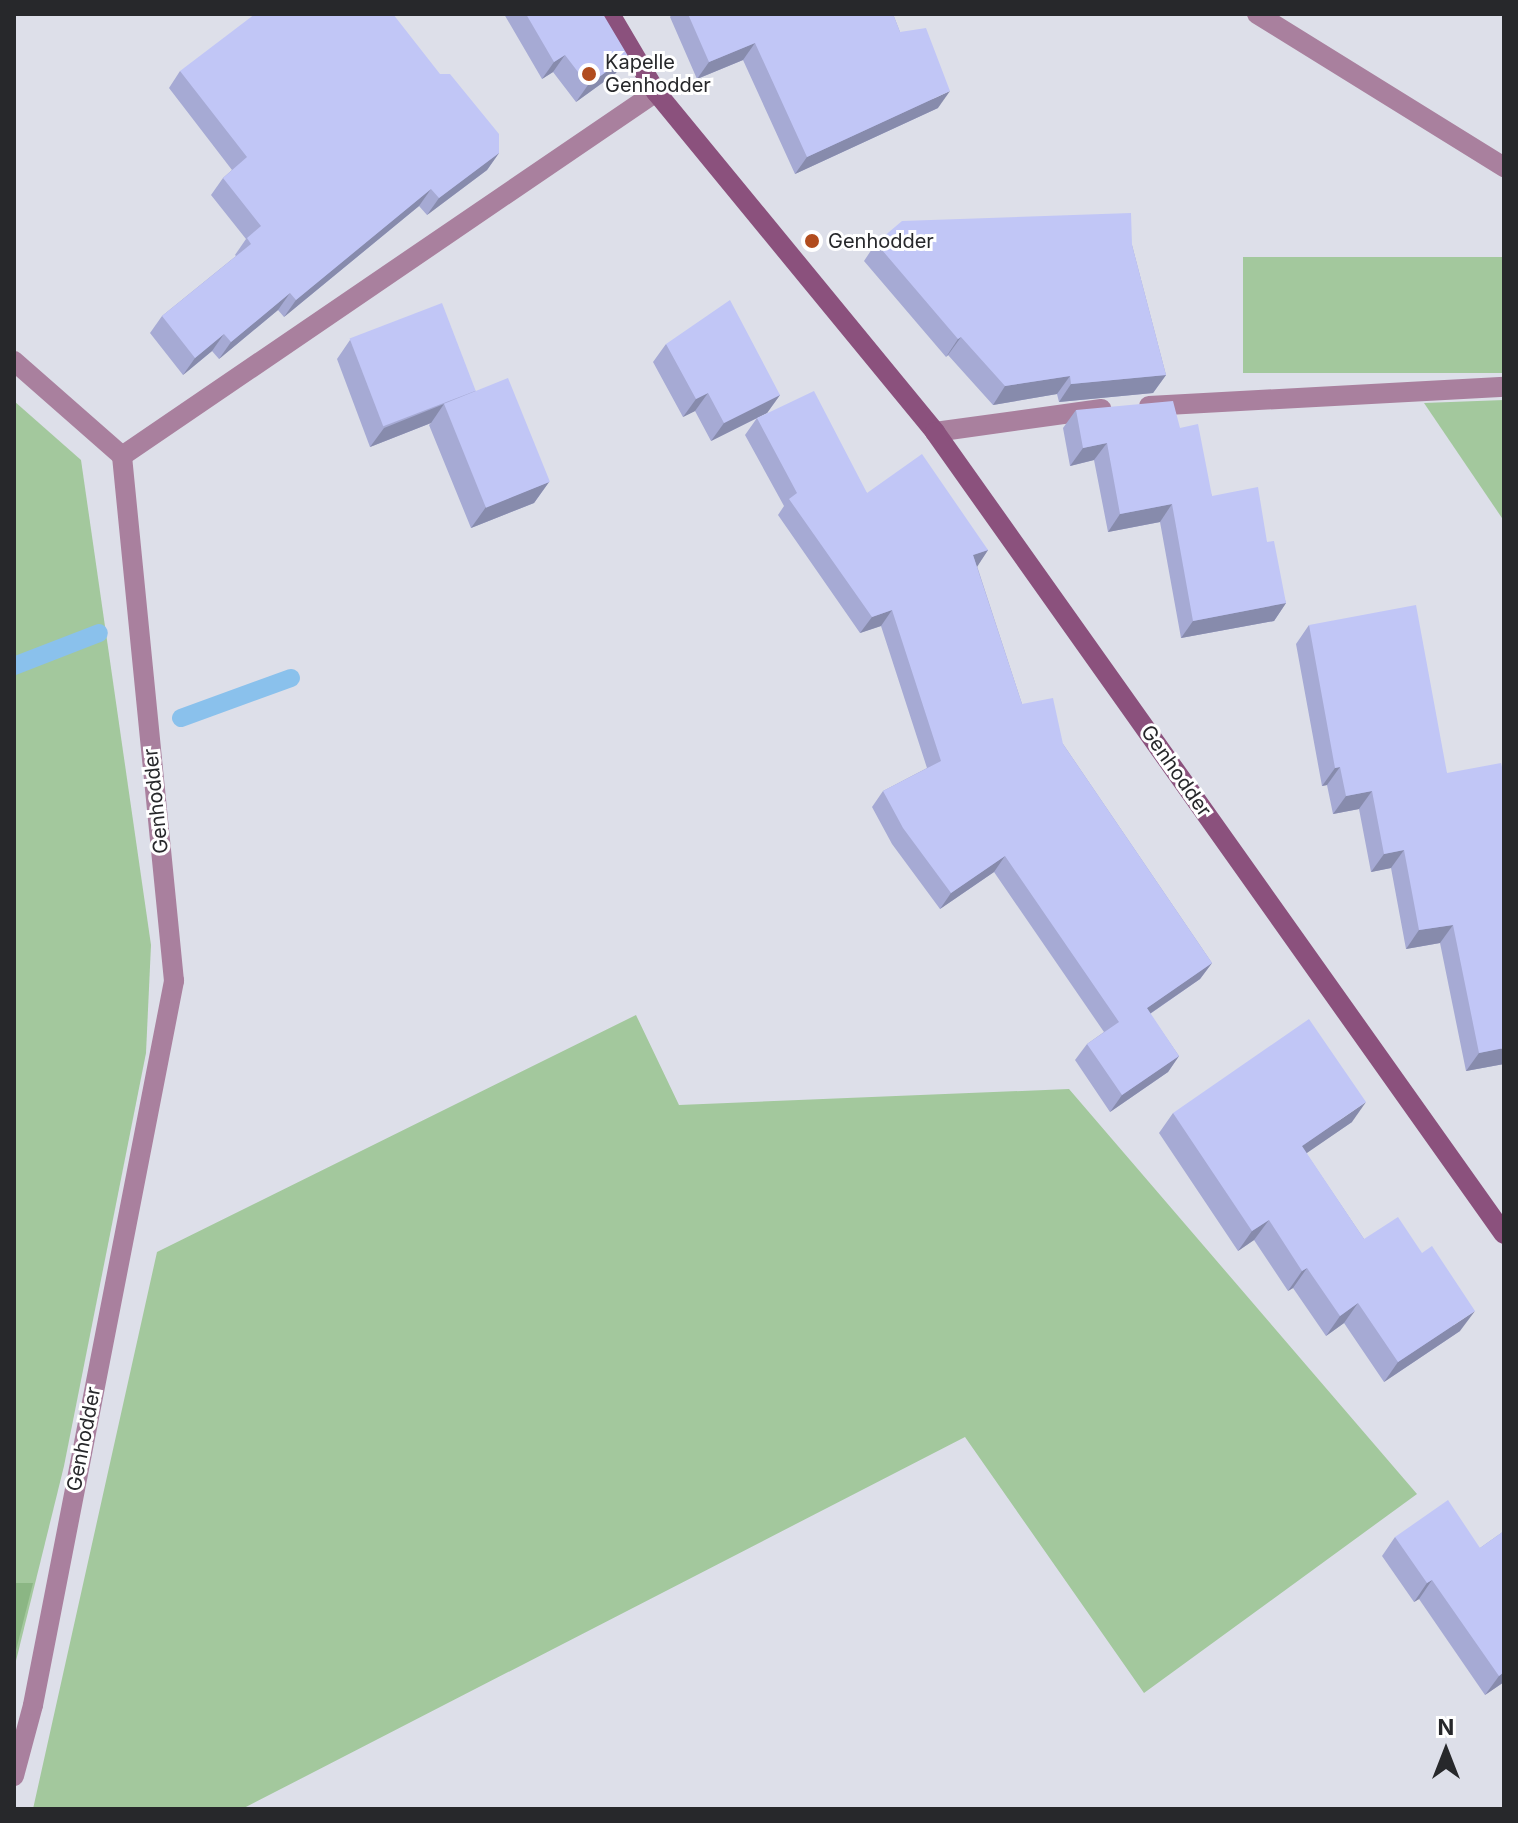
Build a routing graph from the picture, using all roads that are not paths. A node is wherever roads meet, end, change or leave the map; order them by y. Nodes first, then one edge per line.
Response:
1 (610, 14) edge
2 (1257, 14) edge
3 (656, 92) junction
4 (1504, 167) edge
5 (14, 361) edge
6 (1504, 387) edge
7 (935, 432) junction
8 (122, 456) junction
9 (1504, 1234) edge
10 (14, 1776) edge

1 - 3 street, Genhodder
2 - 4 street
3 - 7 street, Genhodder
3 - 8 street
5 - 8 street
6 - 7 street
7 - 9 street, Genhodder
8 - 10 street, Genhodder

